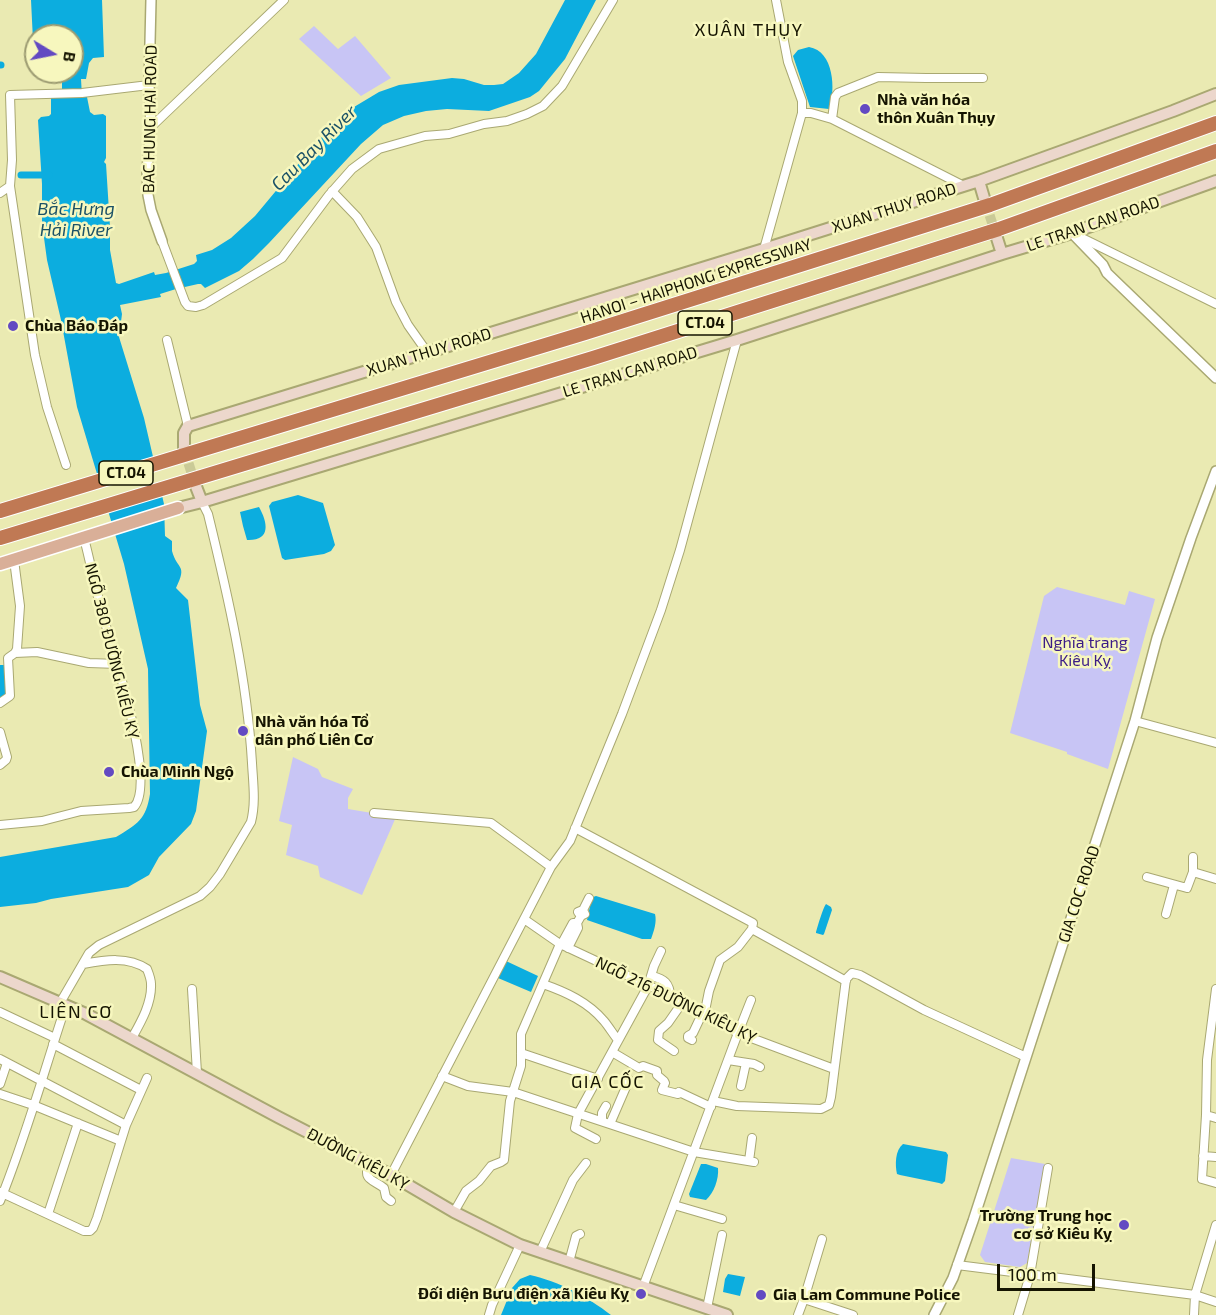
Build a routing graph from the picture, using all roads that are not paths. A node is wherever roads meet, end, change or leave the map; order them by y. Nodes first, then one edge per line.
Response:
1 (151, 0) edge
2 (284, 0) edge
3 (612, 0) edge
4 (776, 0) edge
5 (983, 78) dead end
6 (149, 85) junction
7 (1216, 94) edge
8 (802, 113) junction
9 (1216, 116) edge
10 (831, 119) junction
11 (1216, 123) edge
12 (151, 127) junction
13 (1216, 151) edge
14 (979, 181) junction
15 (1216, 181) edge
16 (10, 186) junction
17 (964, 186) junction
18 (332, 191) junction
19 (0, 193) edge
20 (984, 198) tunnel mouth
21 (1072, 233) junction
22 (996, 235) tunnel mouth
23 (162, 241) joint
24 (764, 249) junction
25 (1113, 253) junction
26 (1002, 254) junction
27 (1103, 265) junction
28 (1216, 304) edge
29 (596, 330) junction
30 (167, 340) dead end
31 (737, 340) junction
32 (427, 352) junction
33 (1216, 378) edge
34 (188, 426) junction
35 (183, 453) junction
36 (66, 465) dead end
37 (1216, 471) edge
38 (192, 482) junction
39 (202, 502) junction
40 (178, 508) joint
41 (0, 511) edge
42 (89, 536) junction
43 (0, 538) edge
44 (14, 560) junction
45 (0, 564) edge
46 (8, 655) edge
47 (118, 664) junction
48 (0, 703) edge
49 (1135, 721) junction
50 (0, 732) edge
51 (1216, 743) edge
52 (0, 765) edge
53 (374, 813) dead end
54 (0, 825) edge
55 (575, 828) junction
56 (1193, 857) dead end
57 (550, 867) junction
58 (1193, 872) junction
59 (1147, 877) dead end
60 (1216, 879) edge
61 (1174, 885) junction
62 (589, 897) dead end
63 (1166, 914) dead end
64 (524, 919) junction
65 (752, 929) junction
66 (563, 945) junction
67 (661, 951) dead end
68 (83, 964) junction
69 (651, 976) junction
70 (0, 977) edge
71 (846, 981) junction
72 (543, 984) junction
73 (648, 986) junction
74 (192, 989) dead end
75 (1216, 990) edge
76 (670, 997) junction
77 (751, 1000) dead end
78 (682, 1003) junction
79 (63, 1004) junction
80 (0, 1012) edge
81 (703, 1015) junction
82 (1214, 1026) edge
83 (738, 1033) junction
84 (132, 1038) junction
85 (618, 1040) junction
86 (692, 1040) dead end
87 (54, 1041) junction
88 (674, 1051) dead end
89 (612, 1052) junction
90 (521, 1053) junction
91 (1026, 1058) junction
92 (728, 1060) junction
93 (4, 1061) edge
94 (746, 1063) junction
95 (760, 1067) dead end
96 (834, 1069) junction
97 (197, 1073) junction
98 (442, 1077) junction
99 (147, 1078) dead end
100 (598, 1079) junction
101 (629, 1080) dead end
102 (41, 1081) junction
103 (0, 1084) edge
104 (741, 1086) dead end
105 (141, 1089) junction
106 (513, 1092) junction
107 (0, 1094) edge
108 (712, 1104) junction
109 (33, 1105) junction
110 (606, 1106) dead end
111 (578, 1114) junction
112 (1206, 1115) junction
113 (1216, 1118) edge
114 (78, 1123) junction
115 (606, 1123) junction
116 (126, 1125) junction
117 (752, 1138) dead end
118 (596, 1139) dead end
119 (120, 1141) junction
120 (694, 1152) junction
121 (1203, 1156) junction
122 (1216, 1157) edge
123 (586, 1163) dead end
124 (369, 1164) junction
125 (1048, 1168) dead end
126 (391, 1175) junction
127 (1216, 1183) edge
128 (1, 1196) edge
129 (391, 1201) dead end
130 (674, 1205) junction
131 (454, 1212) junction
132 (48, 1214) junction
133 (722, 1219) dead end
134 (1216, 1226) edge
135 (580, 1234) dead end
136 (722, 1235) dead end
137 (822, 1239) dead end
138 (520, 1245) junction
139 (540, 1252) junction
140 (569, 1262) junction
141 (957, 1265) junction
142 (1030, 1275) junction
143 (644, 1287) junction
144 (1195, 1295) junction
145 (804, 1299) junction
146 (1216, 1302) edge
147 (707, 1308) junction
148 (489, 1315) edge
149 (727, 1315) edge
150 (798, 1315) edge
151 (853, 1315) edge
152 (934, 1315) edge
153 (1017, 1315) edge
154 (1194, 1315) edge

1 - 6 street, BAC HUNG HAI ROAD
2 - 12 street
3 - 18 street
4 - 8 street
5 - 10 street
6 - 12 street, BAC HUNG HAI ROAD
6 - 16 street
7 - 14 main road, XUAN THUY ROAD
8 - 10 street
8 - 24 street
9 - 29 highway
10 - 17 street
11 - 29 highway, HANOI – HAIPHONG EXPRESSWAY / CT.04
12 - 23 street, BAC HUNG HAI ROAD
13 - 38 highway, CT.04
14 - 17 main road, XUAN THUY ROAD
14 - 20 main road
15 - 21 main road, LE TRAN CAN ROAD
16 - 19 street
16 - 36 street
17 - 24 main road, XUAN THUY ROAD
18 - 23 street, BAC HUNG HAI ROAD
18 - 32 street
21 - 25 street
21 - 26 main road, LE TRAN CAN ROAD
21 - 27 street
22 - 26 main road
24 - 32 main road, XUAN THUY ROAD
25 - 27 street
25 - 28 street
26 - 31 main road, LE TRAN CAN ROAD
27 - 33 street
29 - 35 highway, HANOI – HAIPHONG EXPRESSWAY / CT.04
30 - 34 street
31 - 39 main road, LE TRAN CAN ROAD
31 - 55 street
32 - 34 main road, XUAN THUY ROAD
34 - 35 main road
35 - 41 highway, CT.04
37 - 49 street, GIA COC ROAD
38 - 39 main road
38 - 43 highway, CT.04
39 - 40 main road, LE TRAN CAN ROAD
39 - 68 street
40 - 42 main road
42 - 44 main road
42 - 47 street, NGÕ 380 ĐƯỜNG KIÊU KỴ
44 - 45 main road
44 - 46 street
46 - 47 street
46 - 48 street
47 - 54 street, NGÕ 380 ĐƯỜNG KIÊU KỴ
49 - 51 street
49 - 91 street, GIA COC ROAD
50 - 52 street
53 - 57 street
55 - 57 street
55 - 65 street
56 - 58 street
57 - 64 street
58 - 60 street
58 - 61 street
59 - 61 street
61 - 63 street
62 - 66 street
64 - 66 street, NGÕ 216 ĐƯỜNG KIÊU KỴ
64 - 98 street
65 - 71 street
65 - 81 street
66 - 72 street
66 - 73 street, NGÕ 216 ĐƯỜNG KIÊU KỴ
67 - 69 street
68 - 79 street
68 - 84 street
69 - 73 street
69 - 76 street
70 - 79 main road, ĐƯỜNG KIÊU KỴ
71 - 91 street
71 - 96 street
72 - 85 street
72 - 90 street
73 - 76 street, NGÕ 216 ĐƯỜNG KIÊU KỴ
73 - 85 street
74 - 97 street
75 - 82 street
76 - 78 street, NGÕ 216 ĐƯỜNG KIÊU KỴ
77 - 83 street
78 - 81 street, NGÕ 216 ĐƯỜNG KIÊU KỴ
78 - 88 street
79 - 84 main road, ĐƯỜNG KIÊU KỴ
79 - 87 street
80 - 87 street
81 - 83 street, NGÕ 216 ĐƯỜNG KIÊU KỴ
81 - 86 street
82 - 112 street
83 - 92 street
83 - 96 street, NGÕ 216 ĐƯỜNG KIÊU KỴ
84 - 97 main road, ĐƯỜNG KIÊU KỴ
85 - 89 street
87 - 102 street
87 - 105 street
89 - 100 street
89 - 108 street
90 - 100 street
90 - 106 street
91 - 141 street, GIA COC ROAD
92 - 94 street
92 - 108 street
93 - 102 street
93 - 103 street
94 - 95 street
94 - 104 street
96 - 108 street
97 - 124 main road, ĐƯỜNG KIÊU KỴ
98 - 106 street
98 - 126 street
99 - 105 street
100 - 111 street
101 - 115 street
102 - 109 street
102 - 116 street
105 - 116 street
106 - 111 street
106 - 131 street
107 - 109 street
108 - 120 street
109 - 114 street
109 - 128 street
110 - 115 street
111 - 115 street
111 - 118 street
112 - 113 street
112 - 121 street
114 - 119 street
114 - 132 street
115 - 120 street
116 - 119 street
117 - 120 street
119 - 132 street
120 - 130 street
121 - 122 street
121 - 127 street
123 - 139 street
124 - 126 main road, ĐƯỜNG KIÊU KỴ
124 - 129 street
125 - 142 street
126 - 131 main road, ĐƯỜNG KIÊU KỴ
128 - 132 street
130 - 133 street
130 - 143 street
131 - 138 main road, ĐƯỜNG KIÊU KỴ
134 - 144 street
135 - 140 street
136 - 147 street
137 - 145 street
138 - 139 main road, ĐƯỜNG KIÊU KỴ
138 - 148 street
139 - 140 main road, ĐƯỜNG KIÊU KỴ
140 - 143 main road, ĐƯỜNG KIÊU KỴ
141 - 142 street
141 - 152 street, GIA COC ROAD
142 - 144 street
142 - 153 street
143 - 147 main road, ĐƯỜNG KIÊU KỴ
144 - 146 street
144 - 154 street
145 - 150 street
145 - 151 street
147 - 149 main road, ĐƯỜNG KIÊU KỴ

